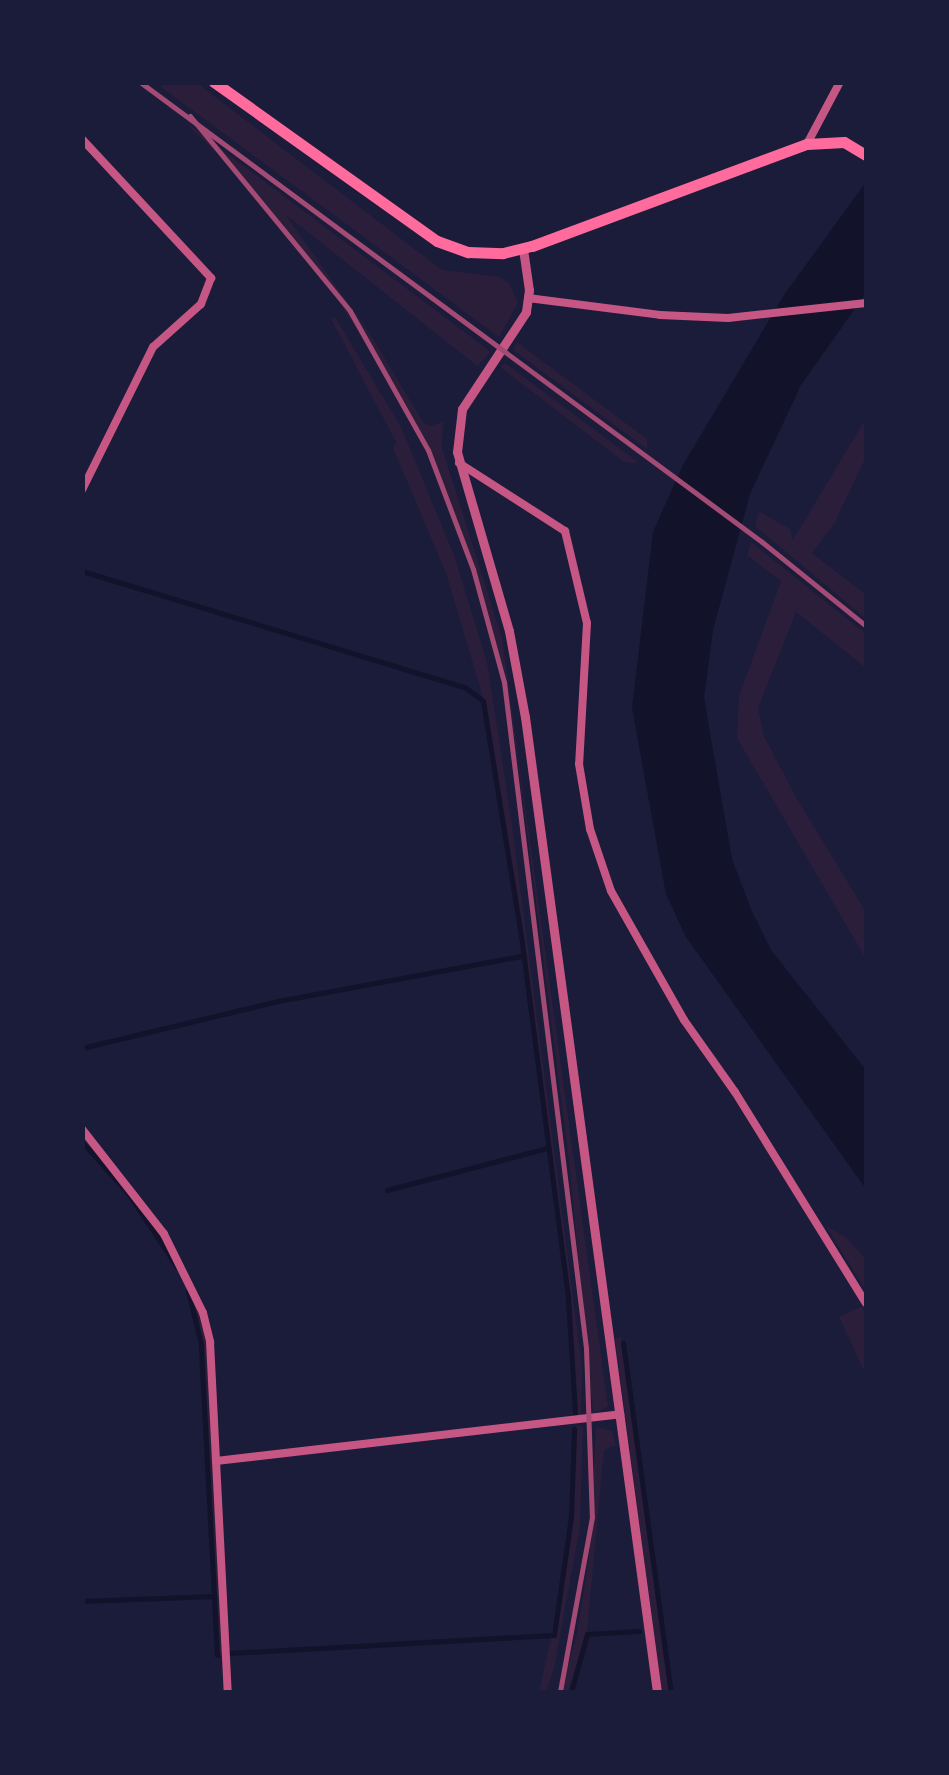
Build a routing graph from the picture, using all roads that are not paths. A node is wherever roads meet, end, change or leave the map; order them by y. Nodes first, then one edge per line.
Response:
1 (214, 82) edge
2 (840, 82) edge
3 (82, 139) edge
4 (807, 144) junction
5 (866, 155) edge
6 (523, 249) junction
7 (528, 298) junction
8 (866, 303) edge
9 (459, 463) junction
10 (82, 490) edge
11 (82, 1129) edge
12 (866, 1303) edge
13 (620, 1414) junction
14 (216, 1461) junction
15 (228, 1692) edge
16 (657, 1692) edge

1 - 6 main road
2 - 4 street
3 - 10 street
4 - 5 main road
4 - 6 main road
6 - 7 street
7 - 8 street
7 - 9 street
9 - 12 street
9 - 13 street
11 - 14 street
13 - 14 street
13 - 16 street
14 - 15 street

